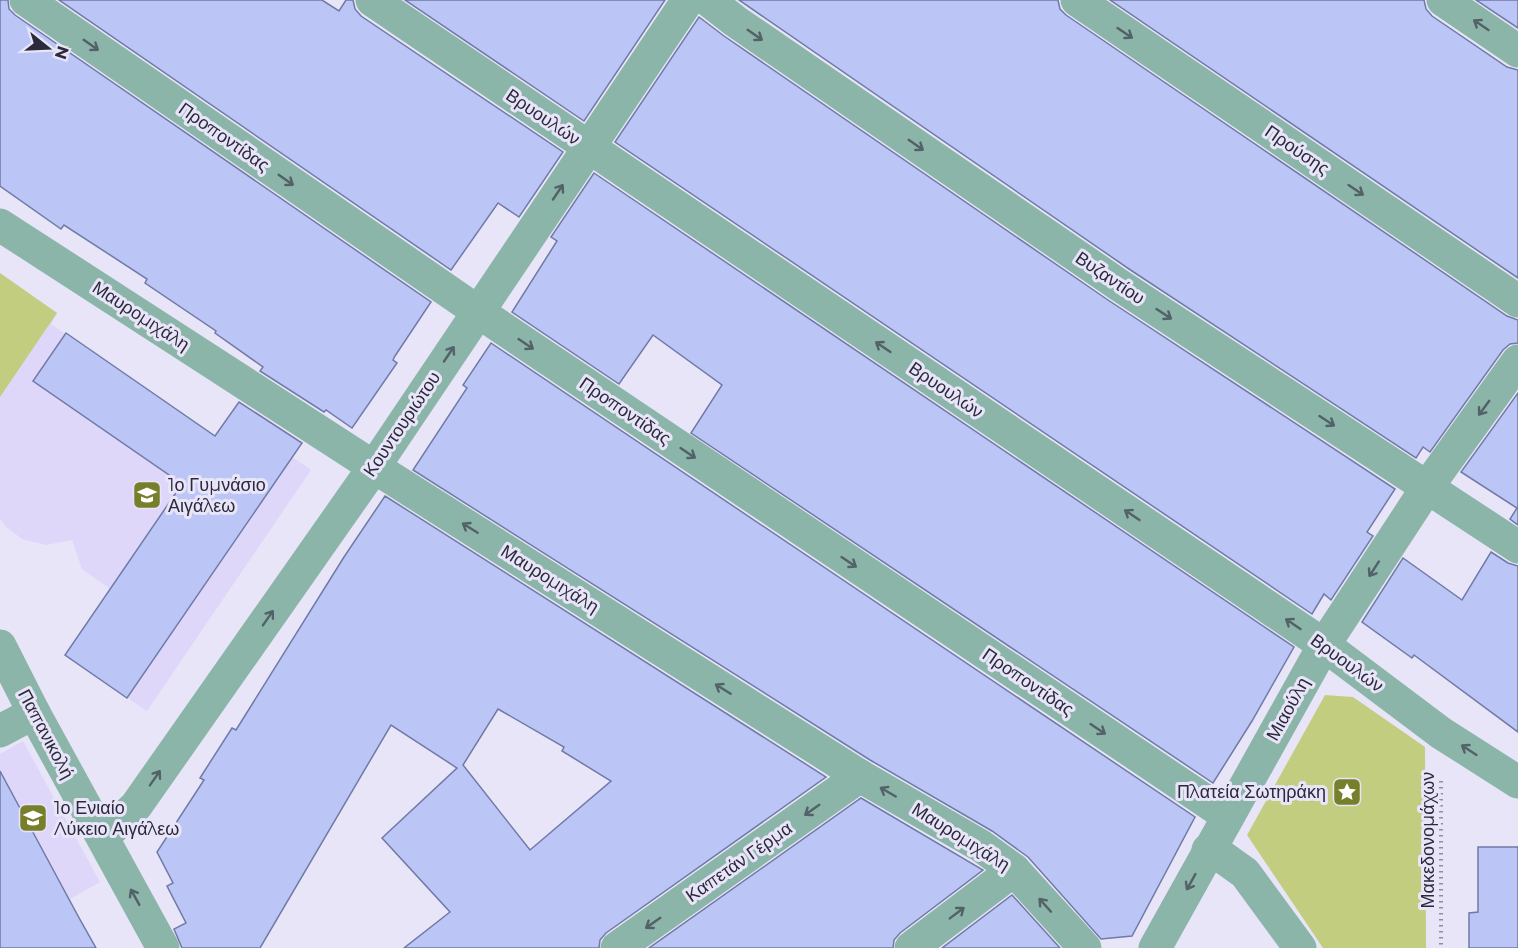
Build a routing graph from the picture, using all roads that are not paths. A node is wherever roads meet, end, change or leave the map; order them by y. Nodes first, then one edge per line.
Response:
1 (26, 0) edge
2 (372, 0) edge
3 (688, 0) edge
4 (708, 0) edge
5 (1077, 0) edge
6 (1443, 0) edge
7 (1518, 51) edge
8 (589, 148) junction
9 (0, 225) edge
10 (1518, 301) edge
11 (477, 312) junction
12 (1518, 361) edge
13 (374, 467) junction
14 (1428, 486) junction
15 (1518, 546) edge
16 (1324, 645) junction
17 (0, 646) edge
18 (34, 713) junction
19 (0, 731) edge
20 (860, 776) junction
21 (1518, 782) edge
22 (1228, 816) junction
23 (103, 837) junction
24 (1209, 850) junction
25 (1014, 870) junction
26 (163, 948) edge
27 (617, 948) edge
28 (911, 948) edge
29 (1085, 948) edge
30 (1155, 948) edge
31 (1300, 948) edge

1 -> 11 street, Προποντίδας
2 - 8 street, Βρυουλών
3 - 8 street, Κουντουριώτου
4 -> 14 street, Βυζαντίου
5 -> 10 street, Προύσης
7 -> 6 street
11 -> 8 street, Κουντουριώτου
16 -> 8 street, Βρυουλών
9 - 13 street, Μαυρομιχάλη
13 -> 11 street, Κουντουριώτου
11 -> 22 street, Προποντίδας
12 -> 14 street, Μιαούλη
20 -> 13 street, Μαυρομιχάλη
23 -> 13 street, Κουντουριώτου
14 - 15 street, Βυζαντίου
14 -> 16 street, Μιαούλη
21 -> 16 street, Βρυουλών
16 - 22 street, Μιαούλη
17 - 18 street, Παπανικολή
18 - 19 street
18 - 23 street, Παπανικολή
25 -> 20 street, Μαυρομιχάλη
20 -> 27 street, Καπετάν Γέρμα
22 - 24 street, Μιαούλη
26 -> 23 street, Παπανικολή
24 -> 30 street, Μιαούλη
24 - 31 street
28 -> 25 street
29 -> 25 street, Μαυρομιχάλη

